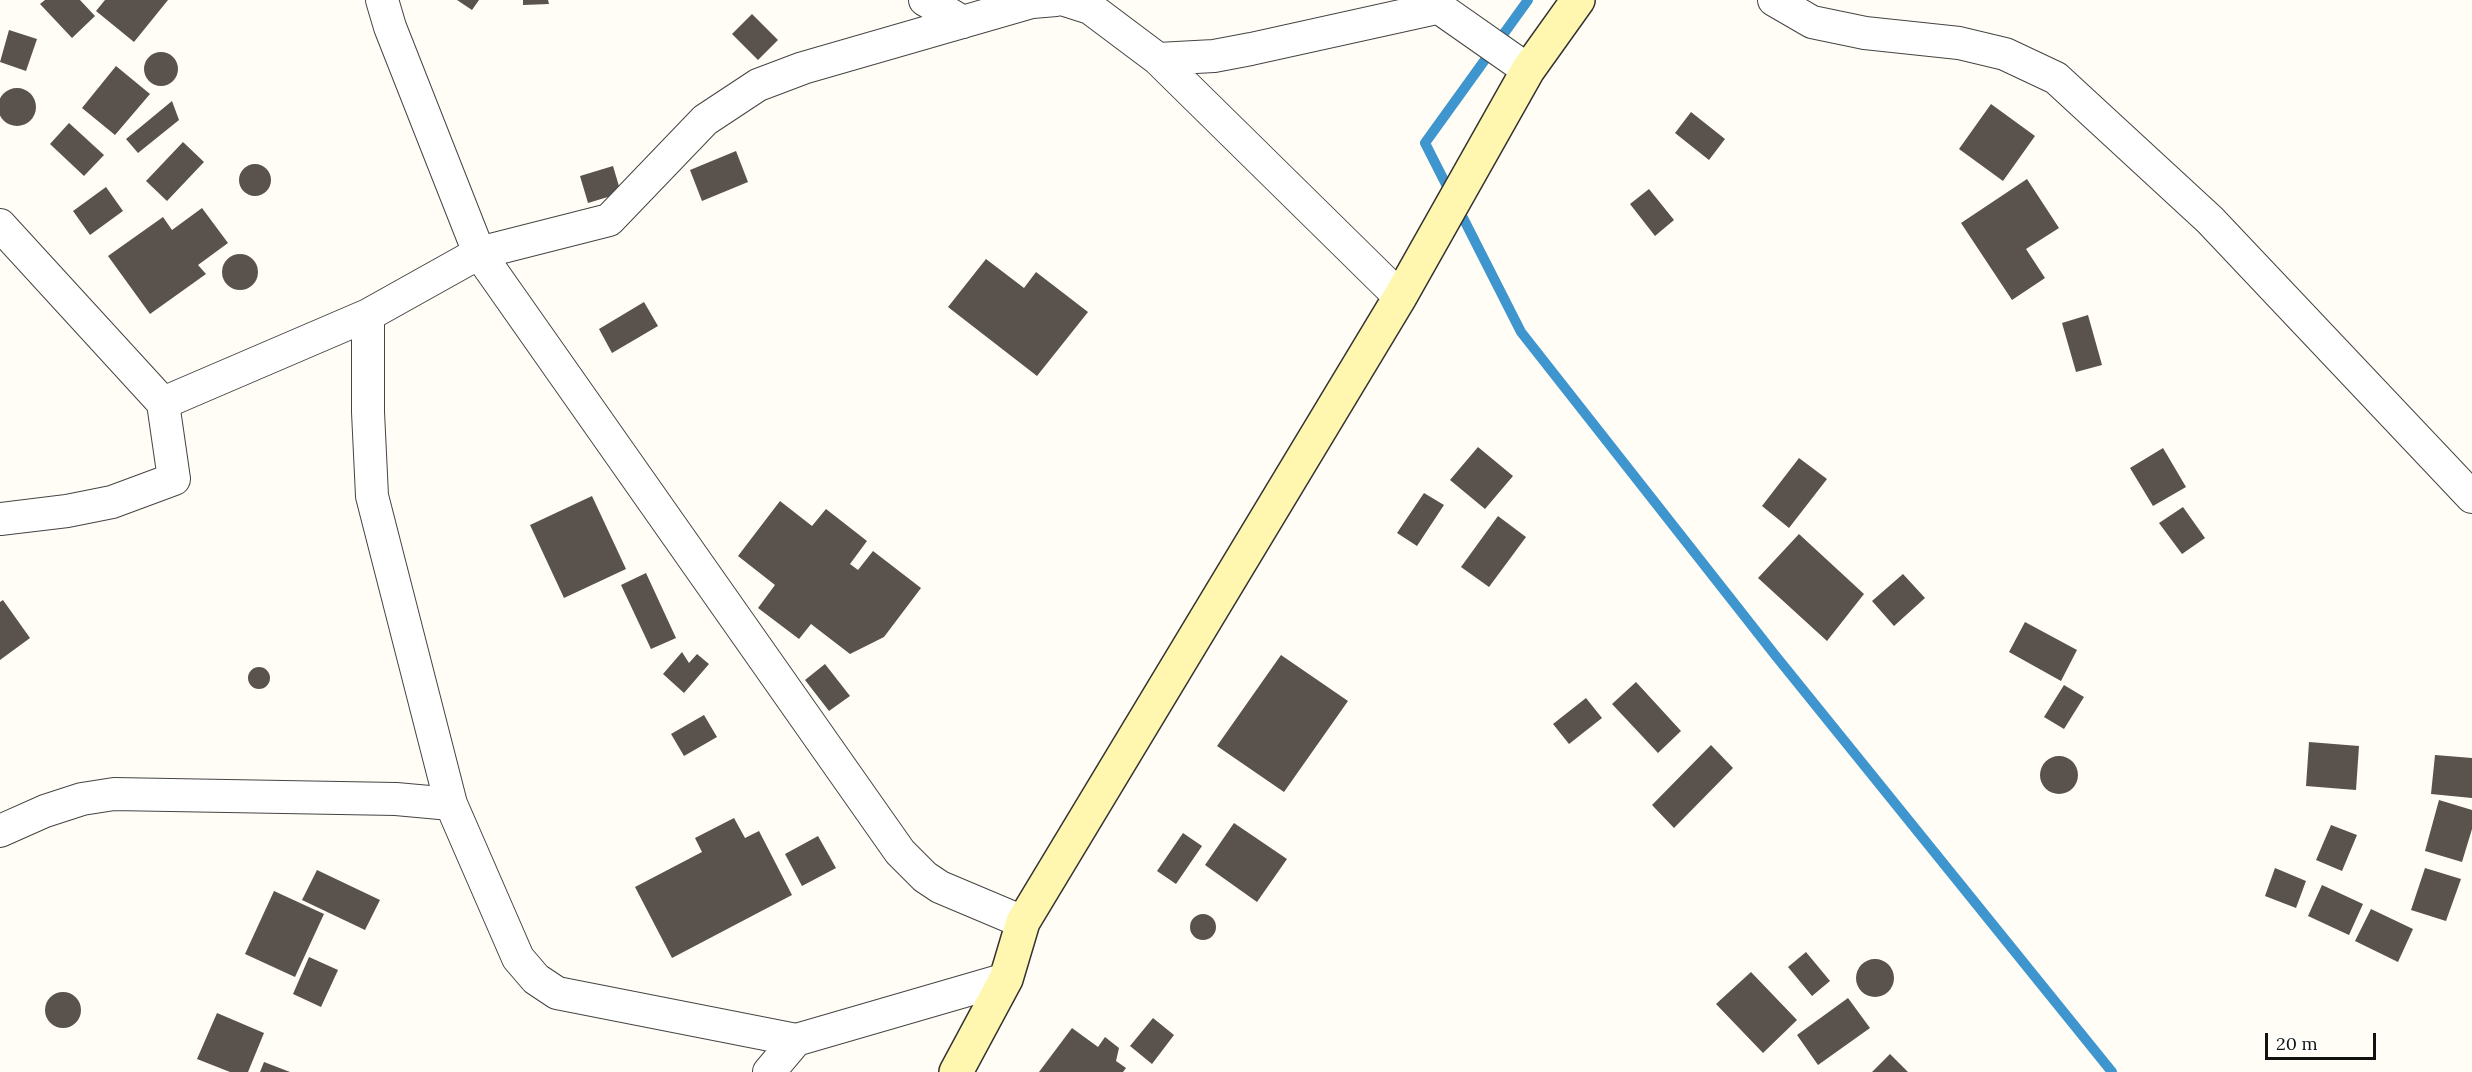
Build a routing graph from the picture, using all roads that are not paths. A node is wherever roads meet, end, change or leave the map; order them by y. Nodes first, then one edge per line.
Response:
1 (382, 0) edge
2 (925, 0) edge
3 (1056, 0) edge
4 (1065, 0) edge
5 (1578, 0) edge
6 (1774, 0) edge
7 (1433, 4) edge
8 (963, 22) junction
9 (1158, 59) junction
10 (1528, 70) junction
11 (0, 225) edge
12 (479, 253) junction
13 (1401, 297) junction
14 (368, 315) junction
15 (163, 403) junction
16 (2472, 497) edge
17 (0, 519) edge
18 (452, 804) junction
19 (0, 831) edge
20 (1023, 922) junction
21 (1006, 979) junction
22 (796, 1040) junction
23 (769, 1072) edge
24 (956, 1072) edge

1 - 12 street
2 - 8 street
3 - 8 street
4 - 9 street
5 - 10 street
6 - 16 street
7 - 9 street
7 - 10 street
8 - 12 street
9 - 13 street
10 - 13 street
11 - 15 street
12 - 14 street
12 - 20 street
13 - 20 street
14 - 15 street
14 - 18 street
15 - 17 street
18 - 19 street
18 - 22 street
20 - 21 street
21 - 22 street
21 - 24 street
22 - 23 street

